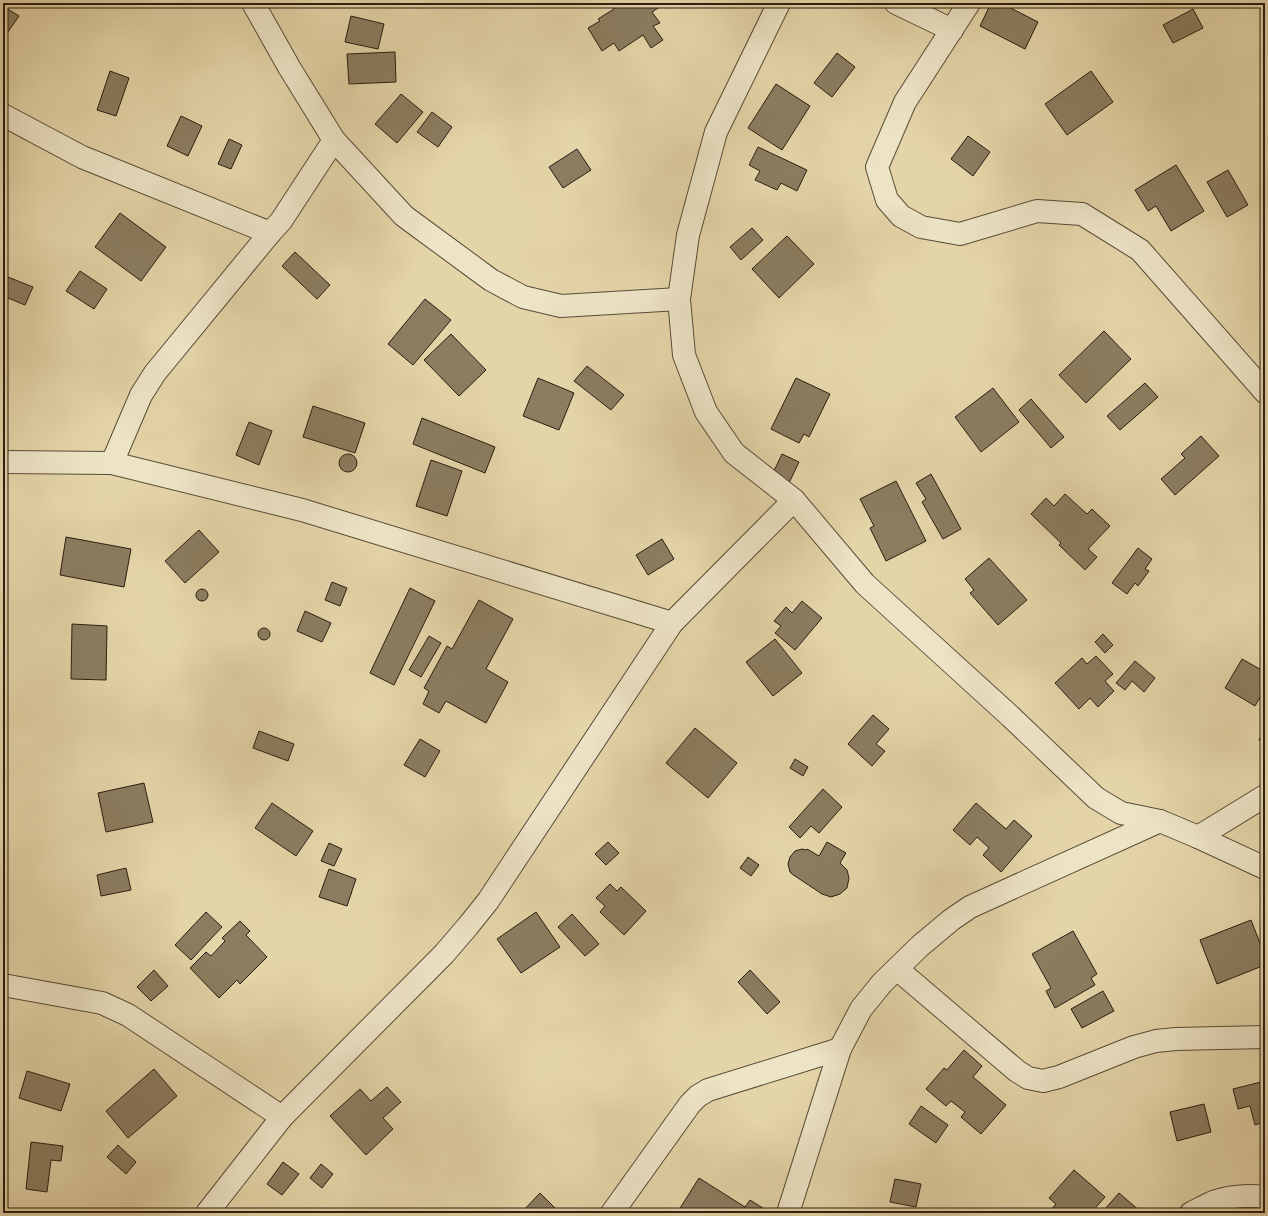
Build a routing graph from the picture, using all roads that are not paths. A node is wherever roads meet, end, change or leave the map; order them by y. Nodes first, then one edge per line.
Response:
1 (253, 3) edge
2 (779, 3) edge
3 (896, 3) edge
4 (969, 3) edge
5 (952, 30) junction
6 (3, 115) edge
7 (334, 140) junction
8 (270, 233) junction
9 (679, 299) junction
10 (1265, 392) edge
11 (3, 462) edge
12 (112, 463) junction
13 (794, 500) junction
14 (672, 623) junction
15 (1265, 796) edge
16 (1160, 821) junction
17 (1198, 837) junction
18 (1265, 868) edge
19 (897, 969) junction
20 (3, 985) edge
21 (1265, 1037) edge
22 (840, 1049) junction
23 (282, 1117) junction
24 (1265, 1197) edge
25 (207, 1213) edge
26 (612, 1213) edge
27 (788, 1213) edge
28 (1191, 1213) edge

1 - 7 street
2 - 9 street
3 - 5 street
4 - 5 street
5 - 10 street
6 - 8 street
7 - 8 street
7 - 9 street
8 - 12 street
9 - 13 street
11 - 12 street
12 - 14 street
13 - 14 street
13 - 16 street
14 - 23 street
15 - 17 street
16 - 17 street
16 - 19 street
17 - 18 street
19 - 21 street
19 - 22 street
20 - 23 street
22 - 26 street
22 - 27 street
23 - 25 street
24 - 28 street

